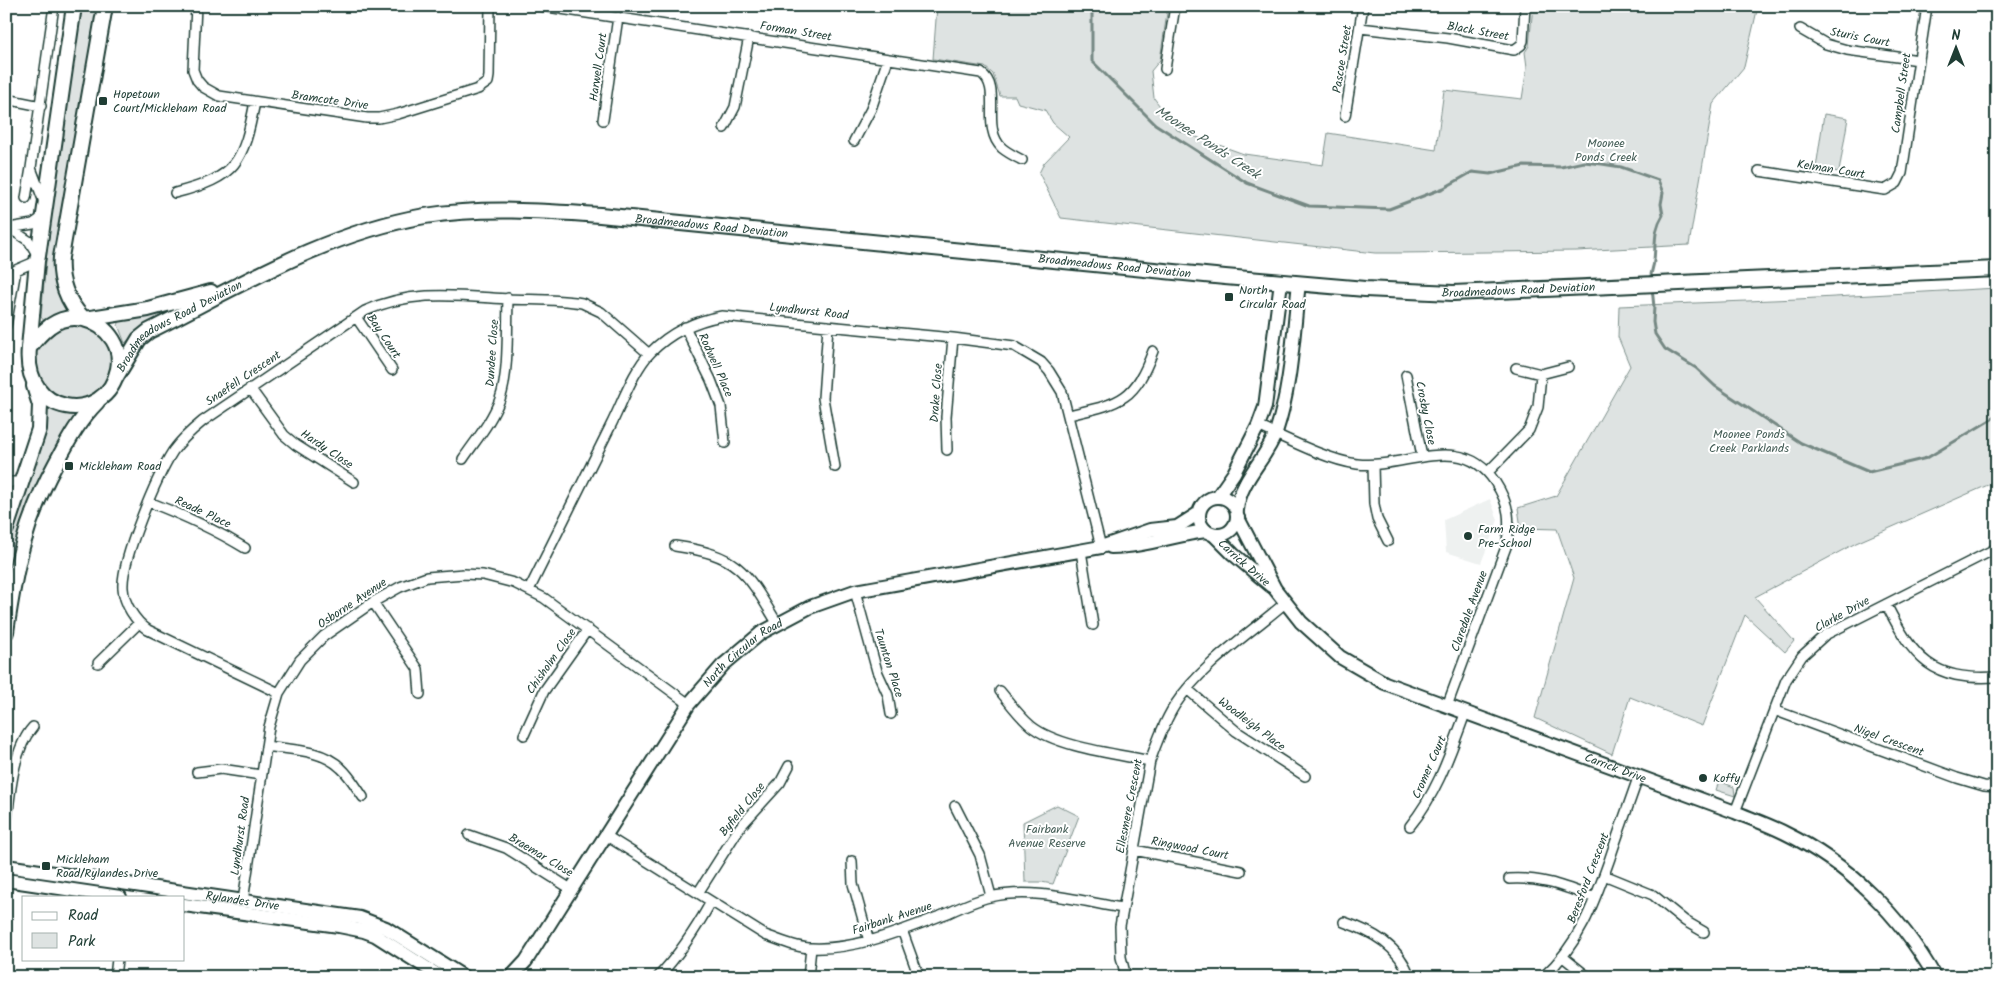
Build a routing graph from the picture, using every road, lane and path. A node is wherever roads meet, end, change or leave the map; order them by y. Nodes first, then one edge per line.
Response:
1 (54, 6) edge
2 (74, 6) edge
3 (105, 6) edge
4 (196, 6) edge
5 (490, 6) edge
6 (541, 6) edge
7 (1175, 6) edge
8 (1363, 6) edge
9 (1525, 6) edge
10 (1927, 6) edge
11 (573, 8) edge
12 (587, 10) edge
13 (618, 17) junction
14 (1360, 28) junction
15 (1800, 29) dead end
16 (749, 37) junction
17 (888, 59) junction
18 (1919, 60) junction
19 (1165, 69) dead end
20 (6, 99) edge
21 (255, 102) junction
22 (41, 106) junction
23 (1345, 116) dead end
24 (603, 120) dead end
25 (724, 128) dead end
26 (854, 142) dead end
27 (1022, 160) dead end
28 (31, 168) junction
29 (1759, 171) dead end
30 (1898, 183) joint
31 (175, 193) dead end
32 (26, 198) dead end
33 (44, 211) junction
34 (7, 228) edge
35 (38, 258) junction
36 (1997, 269) edge
37 (246, 281) junction
38 (1281, 282) junction
39 (1299, 284) junction
40 (508, 298) junction
41 (356, 317) junction
42 (84, 318) junction
43 (6, 326) edge
44 (685, 326) junction
45 (828, 326) junction
46 (953, 338) junction
47 (29, 348) junction
48 (1153, 351) dead end
49 (649, 354) junction
50 (1271, 359) junction
51 (1291, 360) junction
52 (1568, 367) dead end
53 (1516, 368) dead end
54 (392, 370) dead end
55 (1406, 374) dead end
56 (1541, 374) junction
57 (116, 377) junction
58 (32, 378) junction
59 (250, 388) junction
60 (103, 396) junction
61 (1069, 415) junction
62 (1258, 426) junction
63 (1275, 434) junction
64 (725, 443) dead end
65 (947, 450) dead end
66 (1422, 456) junction
67 (463, 459) dead end
68 (1372, 465) junction
69 (836, 467) dead end
70 (1488, 472) junction
71 (6, 482) edge
72 (22, 482) junction
73 (354, 482) dead end
74 (1218, 496) junction
75 (149, 502) junction
76 (9, 507) edge
77 (1199, 513) junction
78 (1237, 514) junction
79 (6, 529) edge
80 (1210, 533) junction
81 (1250, 541) junction
82 (1388, 541) dead end
83 (675, 546) dead end
84 (1101, 547) junction
85 (245, 548) dead end
86 (1997, 548) edge
87 (1081, 551) junction
88 (1232, 554) junction
89 (1275, 589) junction
90 (529, 590) junction
91 (855, 591) junction
92 (373, 602) junction
93 (1285, 603) junction
94 (1886, 604) junction
95 (139, 623) junction
96 (777, 624) junction
97 (1094, 625) dead end
98 (588, 630) junction
99 (6, 632) edge
100 (98, 663) dead end
101 (1997, 678) edge
102 (1187, 689) junction
103 (1000, 691) dead end
104 (279, 693) junction
105 (420, 694) dead end
106 (689, 704) junction
107 (1447, 706) junction
108 (1774, 710) junction
109 (891, 714) dead end
110 (1465, 714) junction
111 (33, 727) dead end
112 (524, 734) dead end
113 (266, 746) junction
114 (1150, 761) junction
115 (789, 766) dead end
116 (197, 772) dead end
117 (261, 775) junction
118 (1305, 776) dead end
119 (1638, 778) junction
120 (1997, 787) edge
121 (363, 797) dead end
122 (955, 806) dead end
123 (1736, 812) junction
124 (1410, 826) dead end
125 (6, 828) edge
126 (469, 835) dead end
127 (605, 836) junction
128 (1134, 850) junction
129 (852, 861) dead end
130 (6, 866) edge
131 (1241, 871) dead end
132 (1604, 875) junction
133 (1509, 879) dead end
134 (12, 881) edge
135 (6, 888) edge
136 (571, 889) junction
137 (127, 891) edge
138 (698, 893) junction
139 (113, 896) edge
140 (163, 896) edge
141 (990, 896) junction
142 (1595, 898) junction
143 (185, 899) edge
144 (711, 902) junction
145 (185, 905) edge
146 (243, 907) junction
147 (1122, 908) junction
148 (1344, 922) dead end
149 (902, 930) junction
150 (1704, 932) dead end
151 (869, 941) junction
152 (399, 944) junction
153 (811, 948) junction
154 (1563, 957) junction
155 (117, 960) edge
156 (526, 961) junction
157 (115, 977) edge
158 (441, 977) edge
159 (464, 977) edge
160 (511, 977) edge
161 (519, 977) edge
162 (658, 977) edge
163 (808, 977) edge
164 (919, 977) edge
165 (1126, 977) edge
166 (1410, 977) edge
167 (1543, 977) edge
168 (1588, 977) edge
169 (1935, 977) edge

1 - 22 street
2 - 33 main road
3 - 42 main road
4 - 21 street, Bramcote Drive
5 - 21 street, Bramcote Drive
6 - 11 street, Forman Street
7 - 19 street
8 - 14 street, Pascoe Street
9 - 14 street, Black Street
10 - 18 street, Campbell Street
11 - 12 street, Forman Street
12 - 13 street, Forman Street
13 - 16 street, Forman Street
13 - 24 street, Harwell Court
14 - 23 street, Pascoe Street
15 - 18 street, Sturis Court
16 - 17 street, Forman Street
16 - 25 street
17 - 26 street
17 - 27 street, Forman Street
18 - 30 street, Campbell Street
20 - 22 street
21 - 31 street
22 - 28 street
28 - 32 street
28 - 33 street
29 - 30 street, Kelman Court
33 - 34 street
33 - 35 main road
34 - 35 street
35 - 43 street
35 - 47 main road
36 - 39 main road, Broadmeadows Road Deviation
37 - 38 main road, Broadmeadows Road Deviation
37 - 42 main road, Broadmeadows Road Deviation
37 - 57 main road, Broadmeadows Road Deviation
38 - 39 main road, Broadmeadows Road Deviation
38 - 50 street
39 - 51 street
40 - 41 street, Snaefell Crescent
40 - 49 street, Snaefell Crescent
40 - 67 street, Dundee Close
41 - 54 street, Bay Court
41 - 59 street, Snaefell Crescent
42 - 47 main road
42 - 57 main road
44 - 45 street, Lyndhurst Road
44 - 49 street, Lyndhurst Road
44 - 64 street, Rodwell Place
45 - 46 street, Lyndhurst Road
45 - 69 street
46 - 61 street, Lyndhurst Road
46 - 65 street, Drake Close
47 - 58 main road
48 - 61 street
49 - 90 street, Lyndhurst Road
50 - 51 street
50 - 62 street
51 - 63 street
52 - 56 street
53 - 56 street
55 - 66 street, Crosby Close
56 - 70 street
57 - 60 main road
58 - 60 main road
58 - 72 main road
59 - 73 street, Hardy Close
59 - 75 street, Snaefell Crescent
60 - 99 main road
61 - 84 street, Lyndhurst Road
62 - 63 street, Claredale Avenue
62 - 74 street
63 - 68 street, Claredale Avenue
63 - 78 street
66 - 68 street, Claredale Avenue
66 - 70 street, Claredale Avenue
68 - 82 street
70 - 107 street, Claredale Avenue
71 - 72 street
72 - 76 main road
74 - 77 street
74 - 78 street
75 - 85 street, Reade Place
75 - 95 street, Snaefell Crescent
76 - 79 main road
77 - 80 street
77 - 84 street, North Circular Road
78 - 80 street
78 - 81 street, Carrick Drive
80 - 84 street, North Circular Road
80 - 88 street, Carrick Drive
81 - 88 street
81 - 89 street, Carrick Drive
83 - 96 street
84 - 87 street, North Circular Road
86 - 94 street, Clarke Drive
87 - 91 street, North Circular Road
87 - 97 street
88 - 89 street, Carrick Drive
89 - 93 street, Carrick Drive
90 - 92 street, Osborne Avenue
90 - 98 street, Osborne Avenue
91 - 96 street, North Circular Road
91 - 109 street, Taunton Place
92 - 104 street, Osborne Avenue
92 - 105 street
93 - 102 street, Ellesmere Crescent
93 - 107 street, Carrick Drive
94 - 101 street
94 - 108 street, Clarke Drive
95 - 100 street
95 - 104 street, Snaefell Crescent
96 - 106 street, North Circular Road
98 - 106 street, Osborne Avenue
98 - 112 street, Chisholm Close
102 - 114 street, Ellesmere Crescent
102 - 118 street, Woodleigh Place
103 - 114 street
104 - 113 street, Osborne Avenue
106 - 127 street, North Circular Road
107 - 110 street, Carrick Drive
108 - 120 street, Nigel Crescent
108 - 123 street, Clarke Drive
110 - 119 street, Carrick Drive
110 - 124 street, Cromer Court
111 - 125 street
113 - 117 street, Osborne Avenue
113 - 121 street
114 - 128 street, Ellesmere Crescent
115 - 138 street, Byfield Close
116 - 117 street
117 - 146 street, Lyndhurst Road
119 - 123 street, Carrick Drive
119 - 132 street, Beresford Crescent
122 - 141 street
123 - 169 street, Carrick Drive
126 - 136 street, Braemar Close
127 - 136 street, North Circular Road
127 - 138 street, Fairbank Avenue
128 - 131 street, Ringwood Court
128 - 147 street, Ellesmere Crescent
129 - 151 street
130 - 137 street, Rylandes Drive
132 - 142 street, Beresford Crescent
132 - 150 street
133 - 142 street
134 - 135 street
134 - 139 street
136 - 156 street, North Circular Road
137 - 140 street, Rylandes Drive
138 - 144 street, Fairbank Avenue
141 - 147 street, Fairbank Avenue
141 - 149 street, Fairbank Avenue
142 - 154 street, Beresford Crescent
143 - 146 street, Rylandes Drive
144 - 153 street, Fairbank Avenue
144 - 162 street
145 - 146 street, Rylandes Drive
146 - 152 street, Rylandes Drive
147 - 165 street, Ellesmere Crescent
148 - 166 street
149 - 151 street, Fairbank Avenue
149 - 164 street
151 - 153 street, Fairbank Avenue
152 - 158 street, Rylandes Drive
152 - 159 street, Rylandes Drive
153 - 163 street
154 - 167 street, Beresford Crescent
154 - 168 street
155 - 157 street
156 - 160 street, North Circular Road
156 - 161 street, North Circular Road

